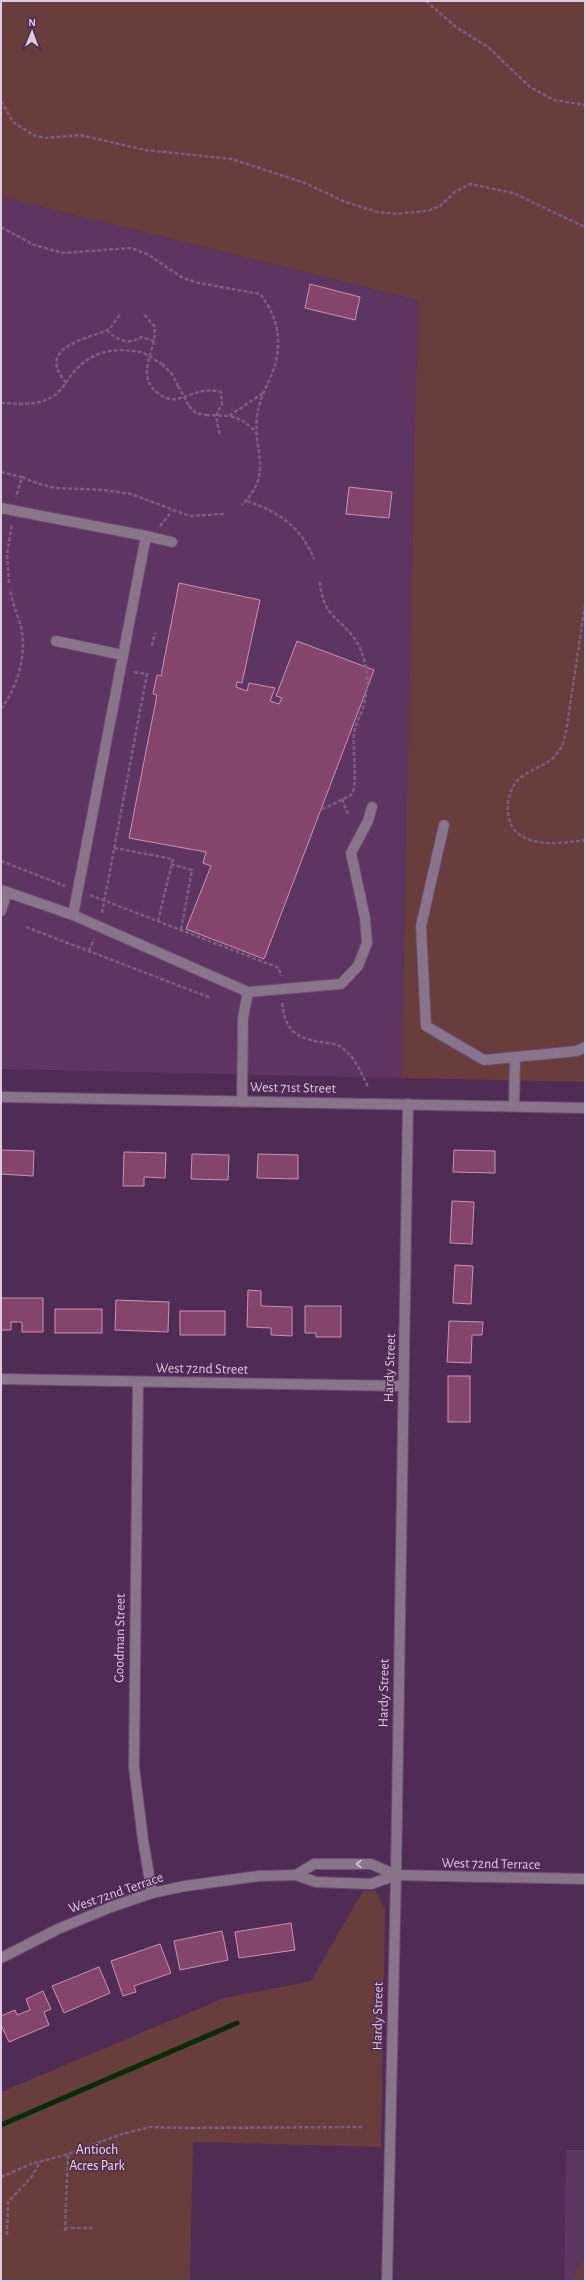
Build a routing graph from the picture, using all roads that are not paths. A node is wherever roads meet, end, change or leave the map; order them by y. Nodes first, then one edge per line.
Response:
1 (1, 508) edge
2 (146, 536) junction
3 (172, 542) dead end
4 (56, 641) dead end
5 (123, 655) junction
6 (372, 807) dead end
7 (444, 825) dead end
8 (4, 891) edge
9 (1, 911) edge
10 (73, 915) junction
11 (248, 992) junction
12 (585, 1047) edge
13 (515, 1057) junction
14 (1, 1097) edge
15 (242, 1101) junction
16 (408, 1104) junction
17 (514, 1106) junction
18 (585, 1108) edge
19 (1, 1379) edge
20 (138, 1382) junction
21 (402, 1386) junction
22 (296, 1875) junction
23 (396, 1875) junction
24 (585, 1880) edge
25 (152, 1893) junction
26 (1, 1958) edge
27 (387, 2281) edge

1 - 2 street
2 - 3 street
2 - 5 street
4 - 5 street
5 - 10 street
6 - 11 street
7 - 13 street
8 - 9 street
8 - 10 street
10 - 11 street
11 - 15 street
12 - 13 street
13 - 17 street
14 - 15 street, West 71st Street
15 - 16 street, West 71st Street
16 - 17 street, West 71st Street
16 - 21 street, Hardy Street
17 - 18 street, West 71st Street
19 - 20 street, West 72nd Street
20 - 21 street, West 72nd Street
20 - 25 street, Goodman Street
21 - 23 street, Hardy Street
22 - 23 street, West 72nd Terrace
23 -> 22 street, West 72nd Terrace
22 - 25 street, West 72nd Terrace
23 - 24 street, West 72nd Terrace
23 - 27 street, Hardy Street
25 - 26 street, West 72nd Terrace

